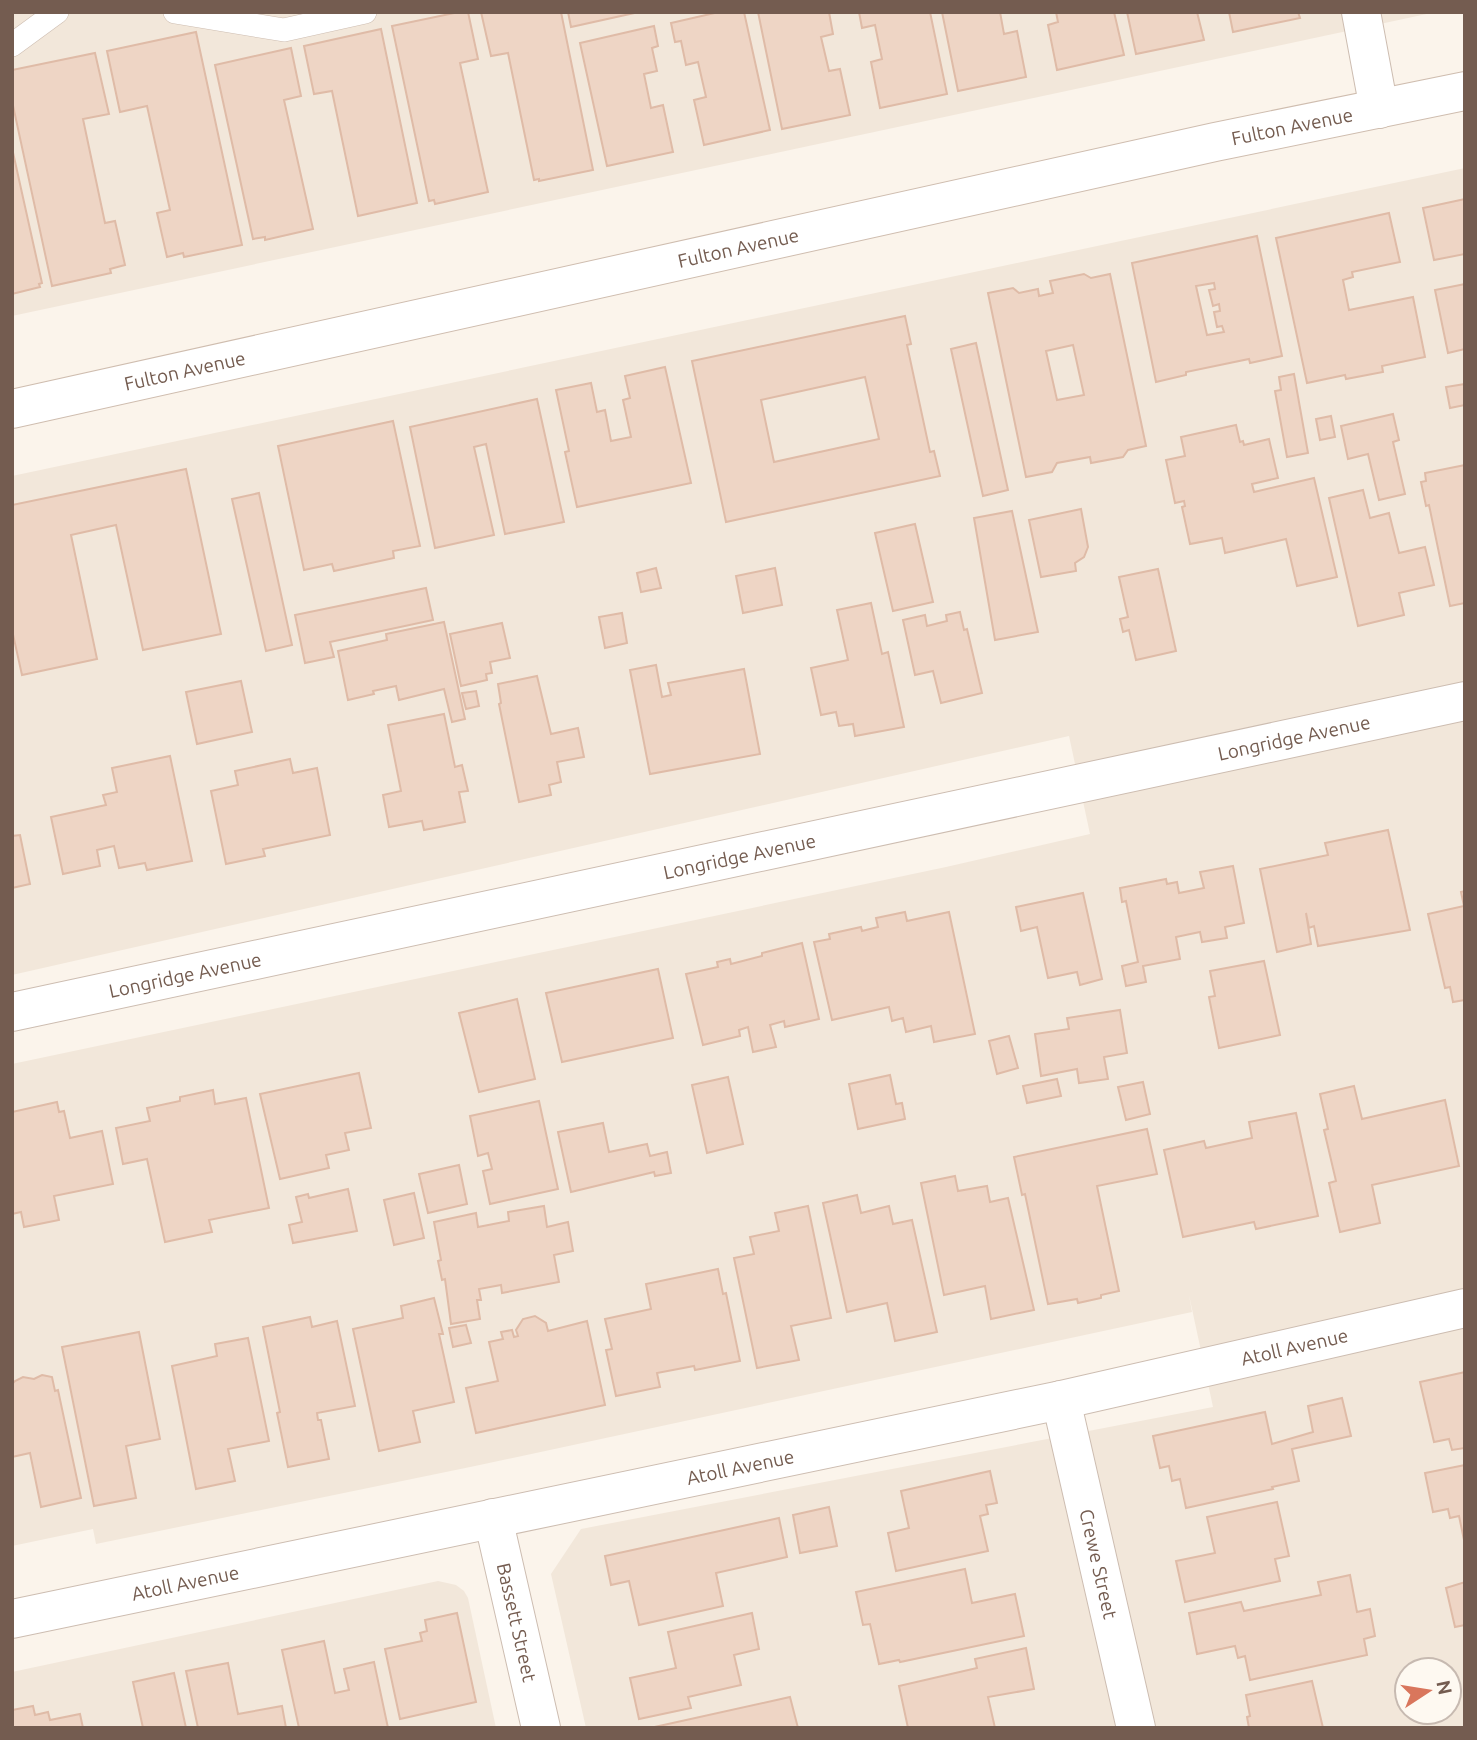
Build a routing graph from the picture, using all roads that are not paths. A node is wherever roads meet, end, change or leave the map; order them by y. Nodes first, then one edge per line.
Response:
1 (57, 12) edge
2 (175, 12) edge
3 (365, 12) edge
4 (1361, 12) edge
5 (12, 45) edge
6 (1465, 91) edge
7 (1380, 109) junction
8 (12, 409) edge
9 (1465, 701) edge
10 (12, 1012) edge
11 (1465, 1308) edge
12 (1061, 1400) junction
13 (493, 1518) junction
14 (12, 1619) edge
15 (541, 1728) edge
16 (1136, 1728) edge

1 - 5 lane
2 - 3 lane
4 - 7 street
6 - 7 street, Fulton Avenue
7 - 8 street, Fulton Avenue
9 - 10 street, Longridge Avenue
11 - 12 street, Atoll Avenue
12 - 13 street, Atoll Avenue
12 - 16 street, Crewe Street
13 - 14 street, Atoll Avenue
13 - 15 street, Bassett Street

